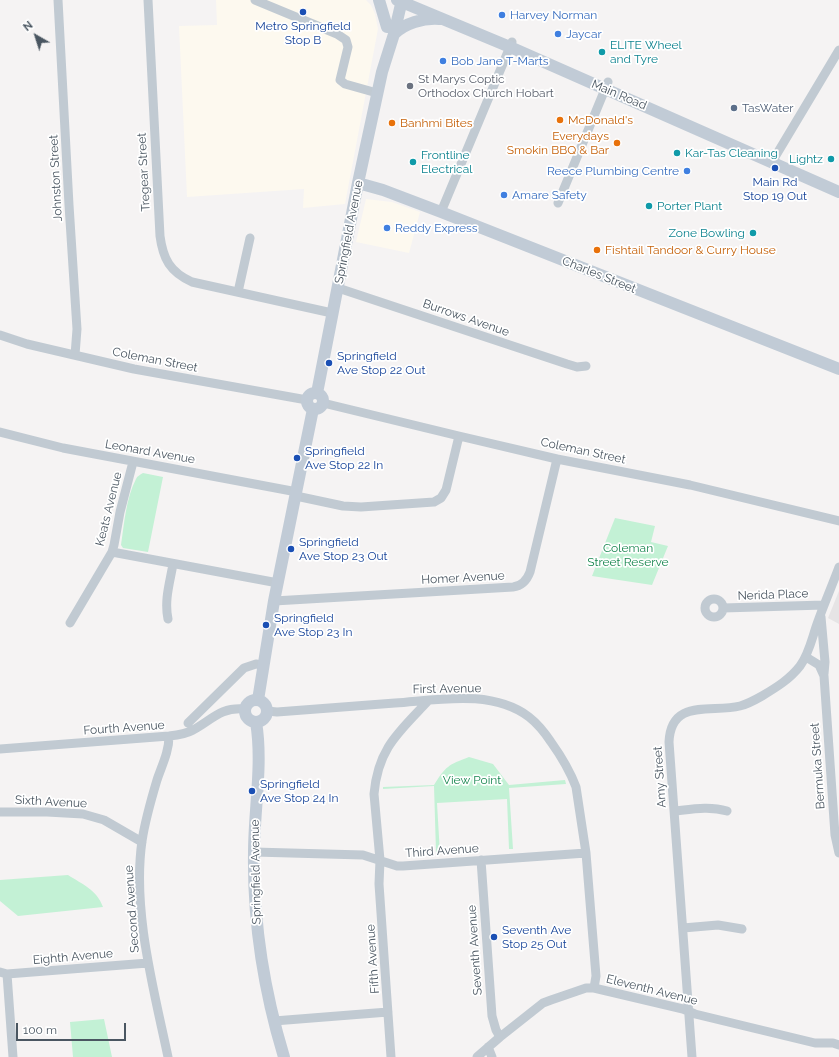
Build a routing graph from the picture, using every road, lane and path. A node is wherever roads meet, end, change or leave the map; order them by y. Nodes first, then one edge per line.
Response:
1 (58, 0) edge
2 (148, 0) edge
3 (254, 0) edge
4 (379, 0) edge
5 (398, 0) edge
6 (417, 0) edge
7 (445, 20) junction
8 (390, 30) junction
9 (511, 45) junction
10 (839, 50) edge
11 (607, 86) junction
12 (377, 93) junction
13 (773, 158) junction
14 (358, 183) junction
15 (839, 184) edge
16 (839, 192) edge
17 (558, 203) dead end
18 (441, 212) junction
19 (250, 238) dead end
20 (338, 288) junction
21 (238, 292) junction
22 (332, 313) junction
23 (0, 335) edge
24 (75, 355) junction
25 (586, 366) dead end
26 (839, 369) edge
27 (315, 401) junction
28 (0, 432) edge
29 (459, 436) junction
30 (557, 459) junction
31 (133, 462) junction
32 (296, 494) junction
33 (839, 521) edge
34 (112, 552) junction
35 (173, 564) junction
36 (839, 567) edge
37 (278, 583) junction
38 (274, 601) junction
39 (723, 608) dead end
40 (822, 610) junction
41 (168, 619) dead end
42 (70, 623) dead end
43 (806, 657) junction
44 (263, 665) junction
45 (824, 676) junction
46 (258, 700) junction
47 (428, 701) junction
48 (244, 709) junction
49 (267, 711) junction
50 (188, 722) dead end
51 (256, 722) junction
52 (169, 736) junction
53 (0, 749) edge
54 (675, 810) junction
55 (728, 811) dead end
56 (0, 812) edge
57 (142, 842) junction
58 (254, 852) junction
59 (586, 853) junction
60 (839, 853) edge
61 (380, 860) junction
62 (481, 860) junction
63 (683, 928) junction
64 (742, 929) dead end
65 (148, 963) junction
66 (4, 973) edge
67 (594, 988) junction
68 (688, 1011) junction
69 (388, 1012) junction
70 (274, 1021) junction
71 (500, 1037) junction
72 (839, 1045) edge
73 (488, 1047) junction
74 (13, 1057) edge
75 (168, 1057) edge
76 (284, 1057) edge
77 (391, 1057) edge
78 (477, 1057) edge
79 (492, 1057) edge
80 (692, 1057) edge

1 - 24 street, Johnston Street
2 - 21 street, Tregear Street
3 - 12 street
4 - 8 street
5 - 7 street, Main Road
5 - 8 street, Springfield Avenue
6 - 9 street, Main Road
7 - 8 street
7 - 9 street, Main Road
8 - 12 street, Springfield Avenue
9 - 11 street, Main Road
9 - 18 street
10 - 13 street
11 - 13 street, Main Road
11 - 17 street
12 - 14 street, Springfield Avenue
13 - 15 street, Main Road
13 - 16 street, Main Road
14 - 18 street, Charles Street
14 - 20 street, Springfield Avenue
18 - 26 street, Charles Street
19 - 21 street
20 - 22 street, Springfield Avenue
20 - 25 street, Burrows Avenue
21 - 22 street, Tregear Street
22 - 27 street, Springfield Avenue
23 - 24 street, Coleman Street
24 - 27 street, Coleman Street
27 - 29 street, Coleman Street
27 - 32 street, Springfield Avenue
28 - 31 street, Leonard Avenue
29 - 30 street, Coleman Street
29 - 32 street, Leonard Avenue
30 - 33 street, Coleman Street
30 - 38 street, Homer Avenue
31 - 32 street, Leonard Avenue
31 - 34 street, Keats Avenue
32 - 37 street, Springfield Avenue
34 - 35 street
34 - 42 street, Keats Avenue
35 - 37 street
35 - 41 street
36 - 40 street, Amy Street
37 - 38 street, Springfield Avenue
38 - 44 street, Springfield Avenue
39 - 40 street, Nerida Place
40 - 43 street, Amy Street
40 - 45 street, Bermuka Street
43 - 45 street
43 - 54 street, Amy Street
44 - 46 street, Springfield Avenue
44 - 50 street
45 - 60 street, Bermuka Street
46 - 48 street
46 - 49 street
47 - 49 street, First Avenue
47 - 59 street, First Avenue
47 - 61 street, Fifth Avenue
48 - 51 street
48 - 52 street, Fourth Avenue
49 - 51 street
51 - 58 street, Springfield Avenue
52 - 53 street, Fourth Avenue
52 - 57 street, Second Avenue
54 - 55 street
54 - 63 street, Amy Street
56 - 57 street, Sixth Avenue
57 - 65 street, Second Avenue
58 - 61 street, Third Avenue
58 - 70 street, Springfield Avenue
59 - 62 street, Third Avenue
59 - 67 street, First Avenue
61 - 62 street, Third Avenue
61 - 69 street, Fifth Avenue
62 - 71 street, Seventh Avenue
63 - 64 street
63 - 68 street, Amy Street
65 - 66 street, Eighth Avenue
65 - 75 street, Second Avenue
66 - 74 street
67 - 68 street, Eleventh Avenue
67 - 71 street, Eleventh Avenue
68 - 72 street, Eleventh Avenue
68 - 80 street, Amy Street
69 - 70 street
69 - 77 street, Fifth Avenue
70 - 76 street, Springfield Avenue
71 - 73 street, Eleventh Avenue
73 - 78 street, Eleventh Avenue
73 - 79 street

